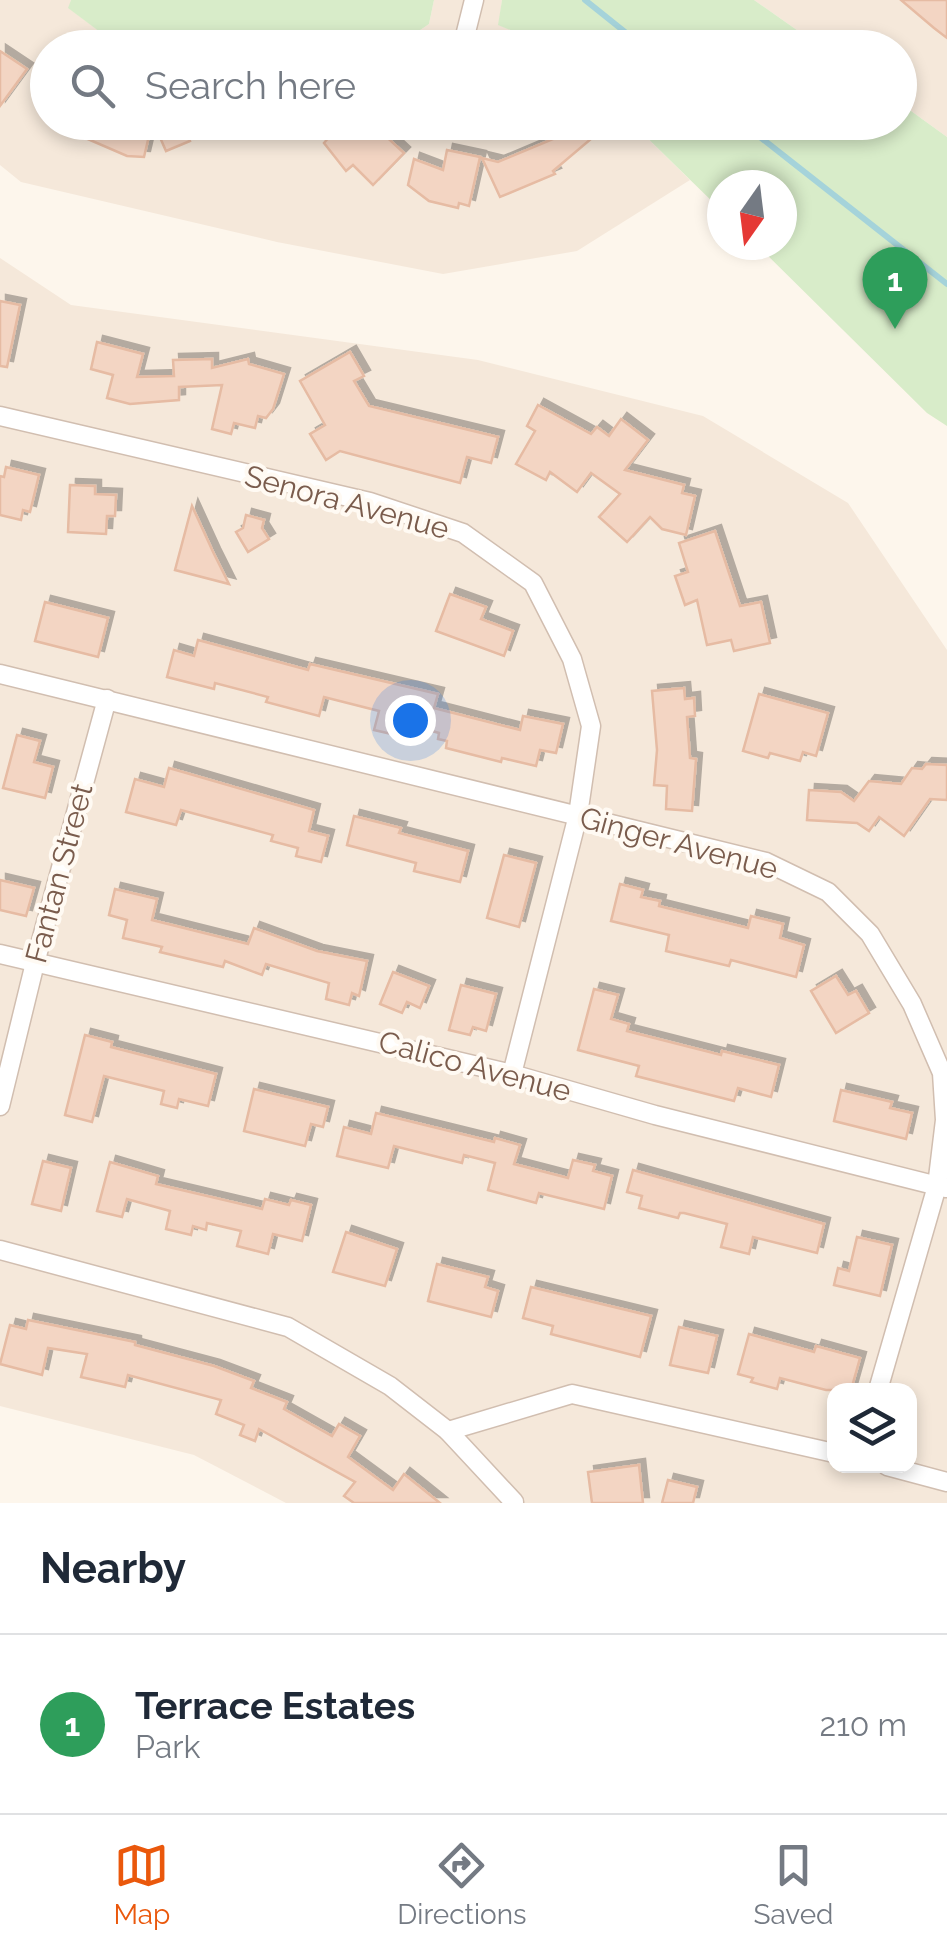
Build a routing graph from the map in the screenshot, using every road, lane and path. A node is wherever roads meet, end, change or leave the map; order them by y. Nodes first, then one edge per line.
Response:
1 (474, 0) edge
2 (466, 30) edge
3 (0, 416) edge
4 (0, 674) edge
5 (106, 700) junction
6 (578, 815) junction
7 (0, 954) edge
8 (35, 963) junction
9 (512, 1074) junction
10 (0, 1106) edge
11 (942, 1187) edge
12 (0, 1250) edge
13 (880, 1383) edge
14 (448, 1431) junction
15 (827, 1450) edge
16 (913, 1473) edge
17 (947, 1482) edge
18 (514, 1502) edge

1 - 2 street
3 - 6 street, Senora Avenue
4 - 5 street, Ginger Avenue
5 - 6 street, Ginger Avenue
5 - 8 street, Fantan Street
6 - 9 street, Senora Avenue
6 - 11 street, Ginger Avenue
7 - 8 street, Calico Avenue
8 - 9 street, Calico Avenue
8 - 10 street, Fantan Street
9 - 11 street, Calico Avenue
11 - 13 street, Ginger Avenue
12 - 14 street
14 - 15 street
14 - 18 street
16 - 17 street

